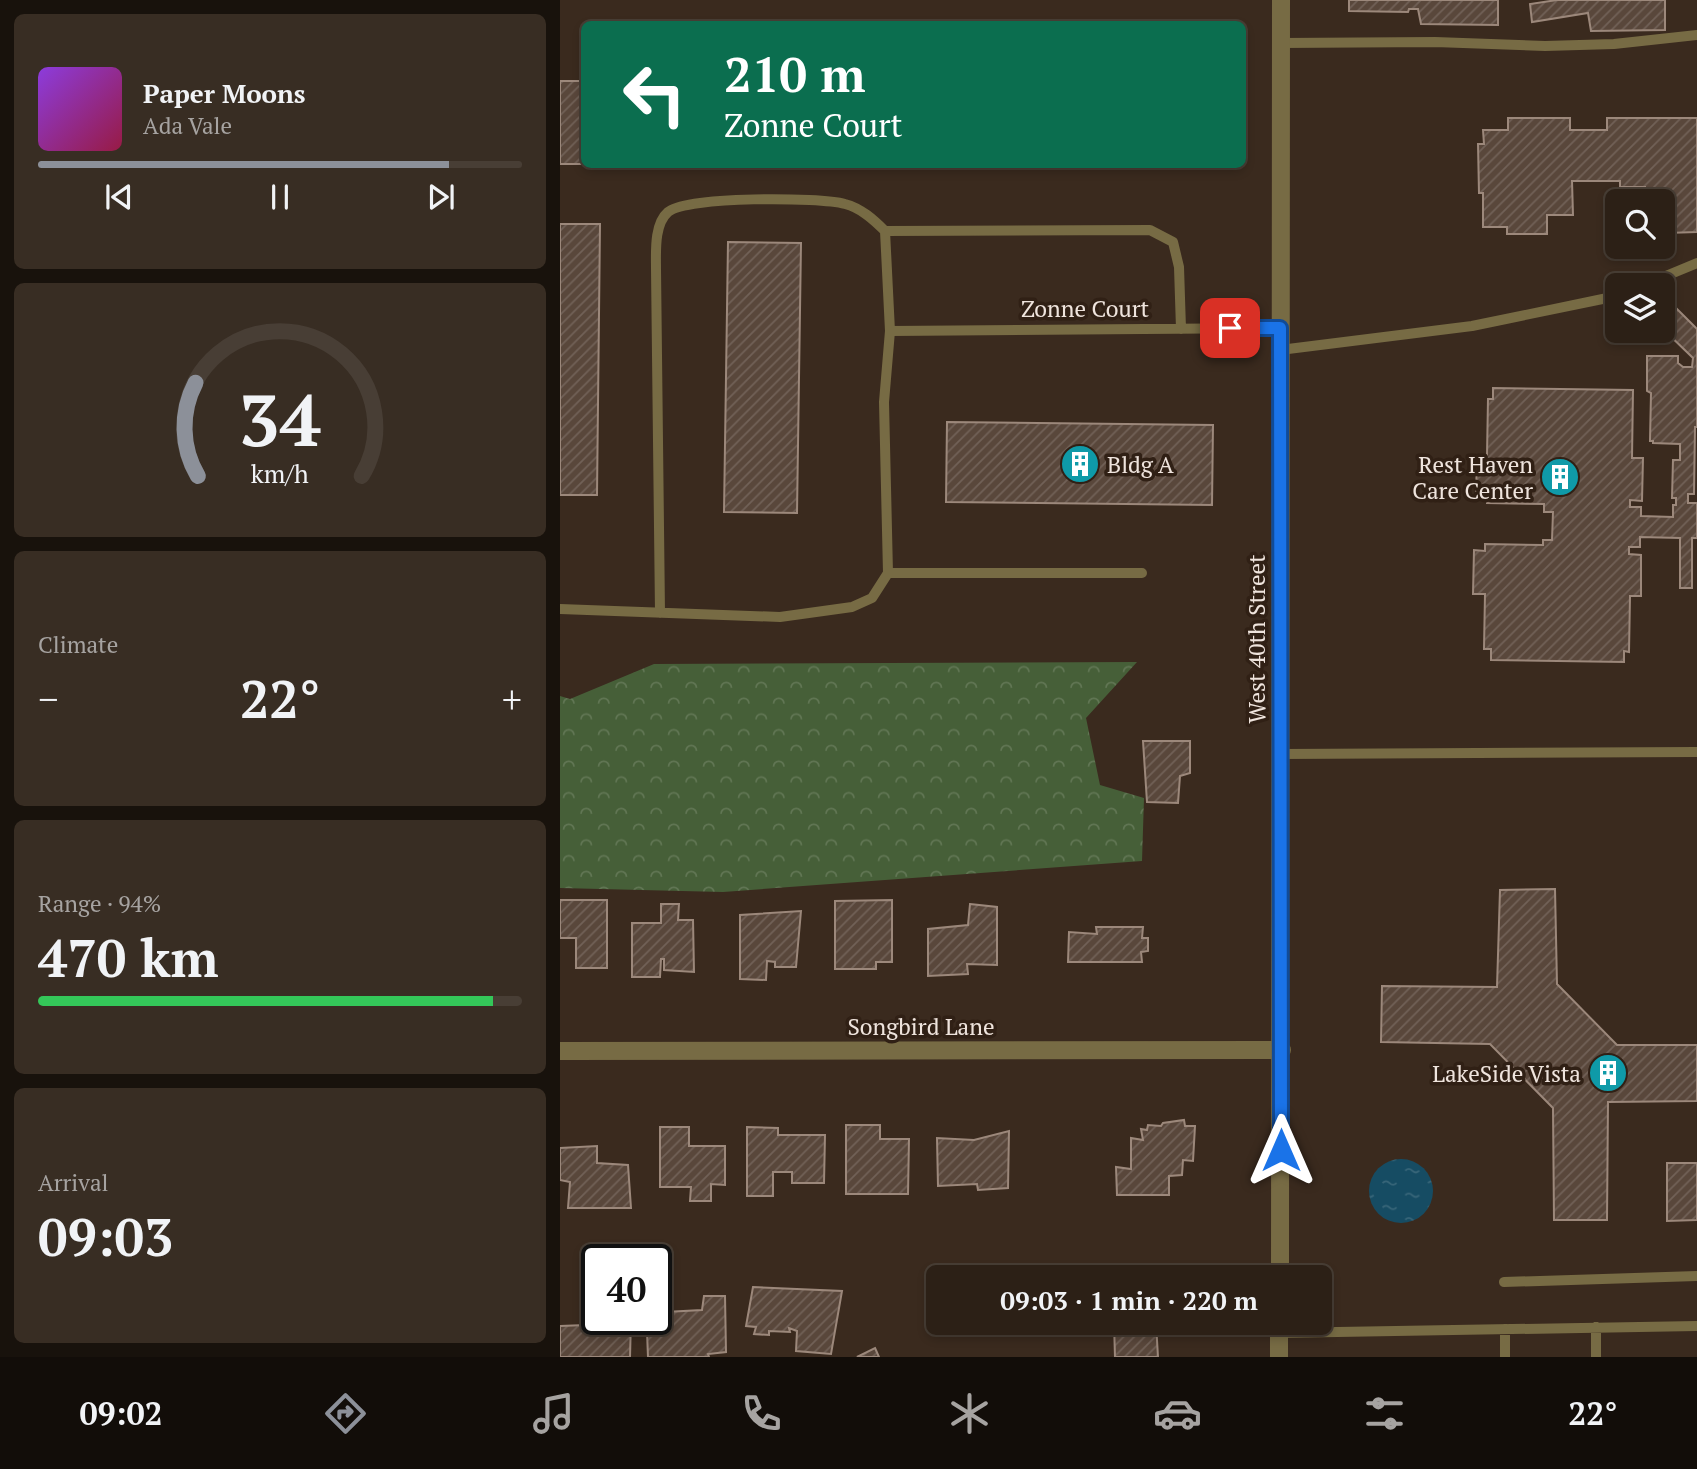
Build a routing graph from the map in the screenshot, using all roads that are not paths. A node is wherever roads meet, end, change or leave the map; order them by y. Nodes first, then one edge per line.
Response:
1 (1281, 0) edge
2 (1697, 34) edge
3 (1281, 43) junction
4 (885, 231) junction
5 (1697, 263) edge
6 (1673, 273) edge
7 (1605, 298) edge
8 (1181, 328) junction
9 (1280, 328) junction
10 (890, 331) junction
11 (1280, 350) junction
12 (1142, 572) dead end
13 (888, 573) junction
14 (560, 609) edge
15 (660, 612) junction
16 (1697, 752) edge
17 (1281, 754) junction
18 (1282, 1050) junction
19 (560, 1051) edge
20 (1280, 1265) edge
21 (1697, 1276) edge
22 (1504, 1282) dead end
23 (1697, 1326) edge
24 (1332, 1328) edge
25 (1596, 1328) junction
26 (1505, 1329) junction
27 (1279, 1335) edge
28 (1279, 1357) edge
29 (1504, 1357) edge
30 (1596, 1357) edge

1 - 3 street, West 40th Street
2 - 3 lane
3 - 9 street, West 40th Street
4 - 8 lane
4 - 10 lane
4 - 15 lane
5 - 6 lane
7 - 11 lane
8 - 9 lane, Zonne Court
8 - 10 lane, Zonne Court
9 - 11 street, West 40th Street
10 - 13 lane
11 - 17 street, West 40th Street
12 - 13 lane
13 - 15 lane
14 - 15 lane
16 - 17 lane
17 - 18 street, West 40th Street
18 - 19 street, Songbird Lane
18 - 20 street, West 40th Street
21 - 22 lane
23 - 25 lane
24 - 26 lane
25 - 26 lane
25 - 30 lane
26 - 29 lane
27 - 28 street

